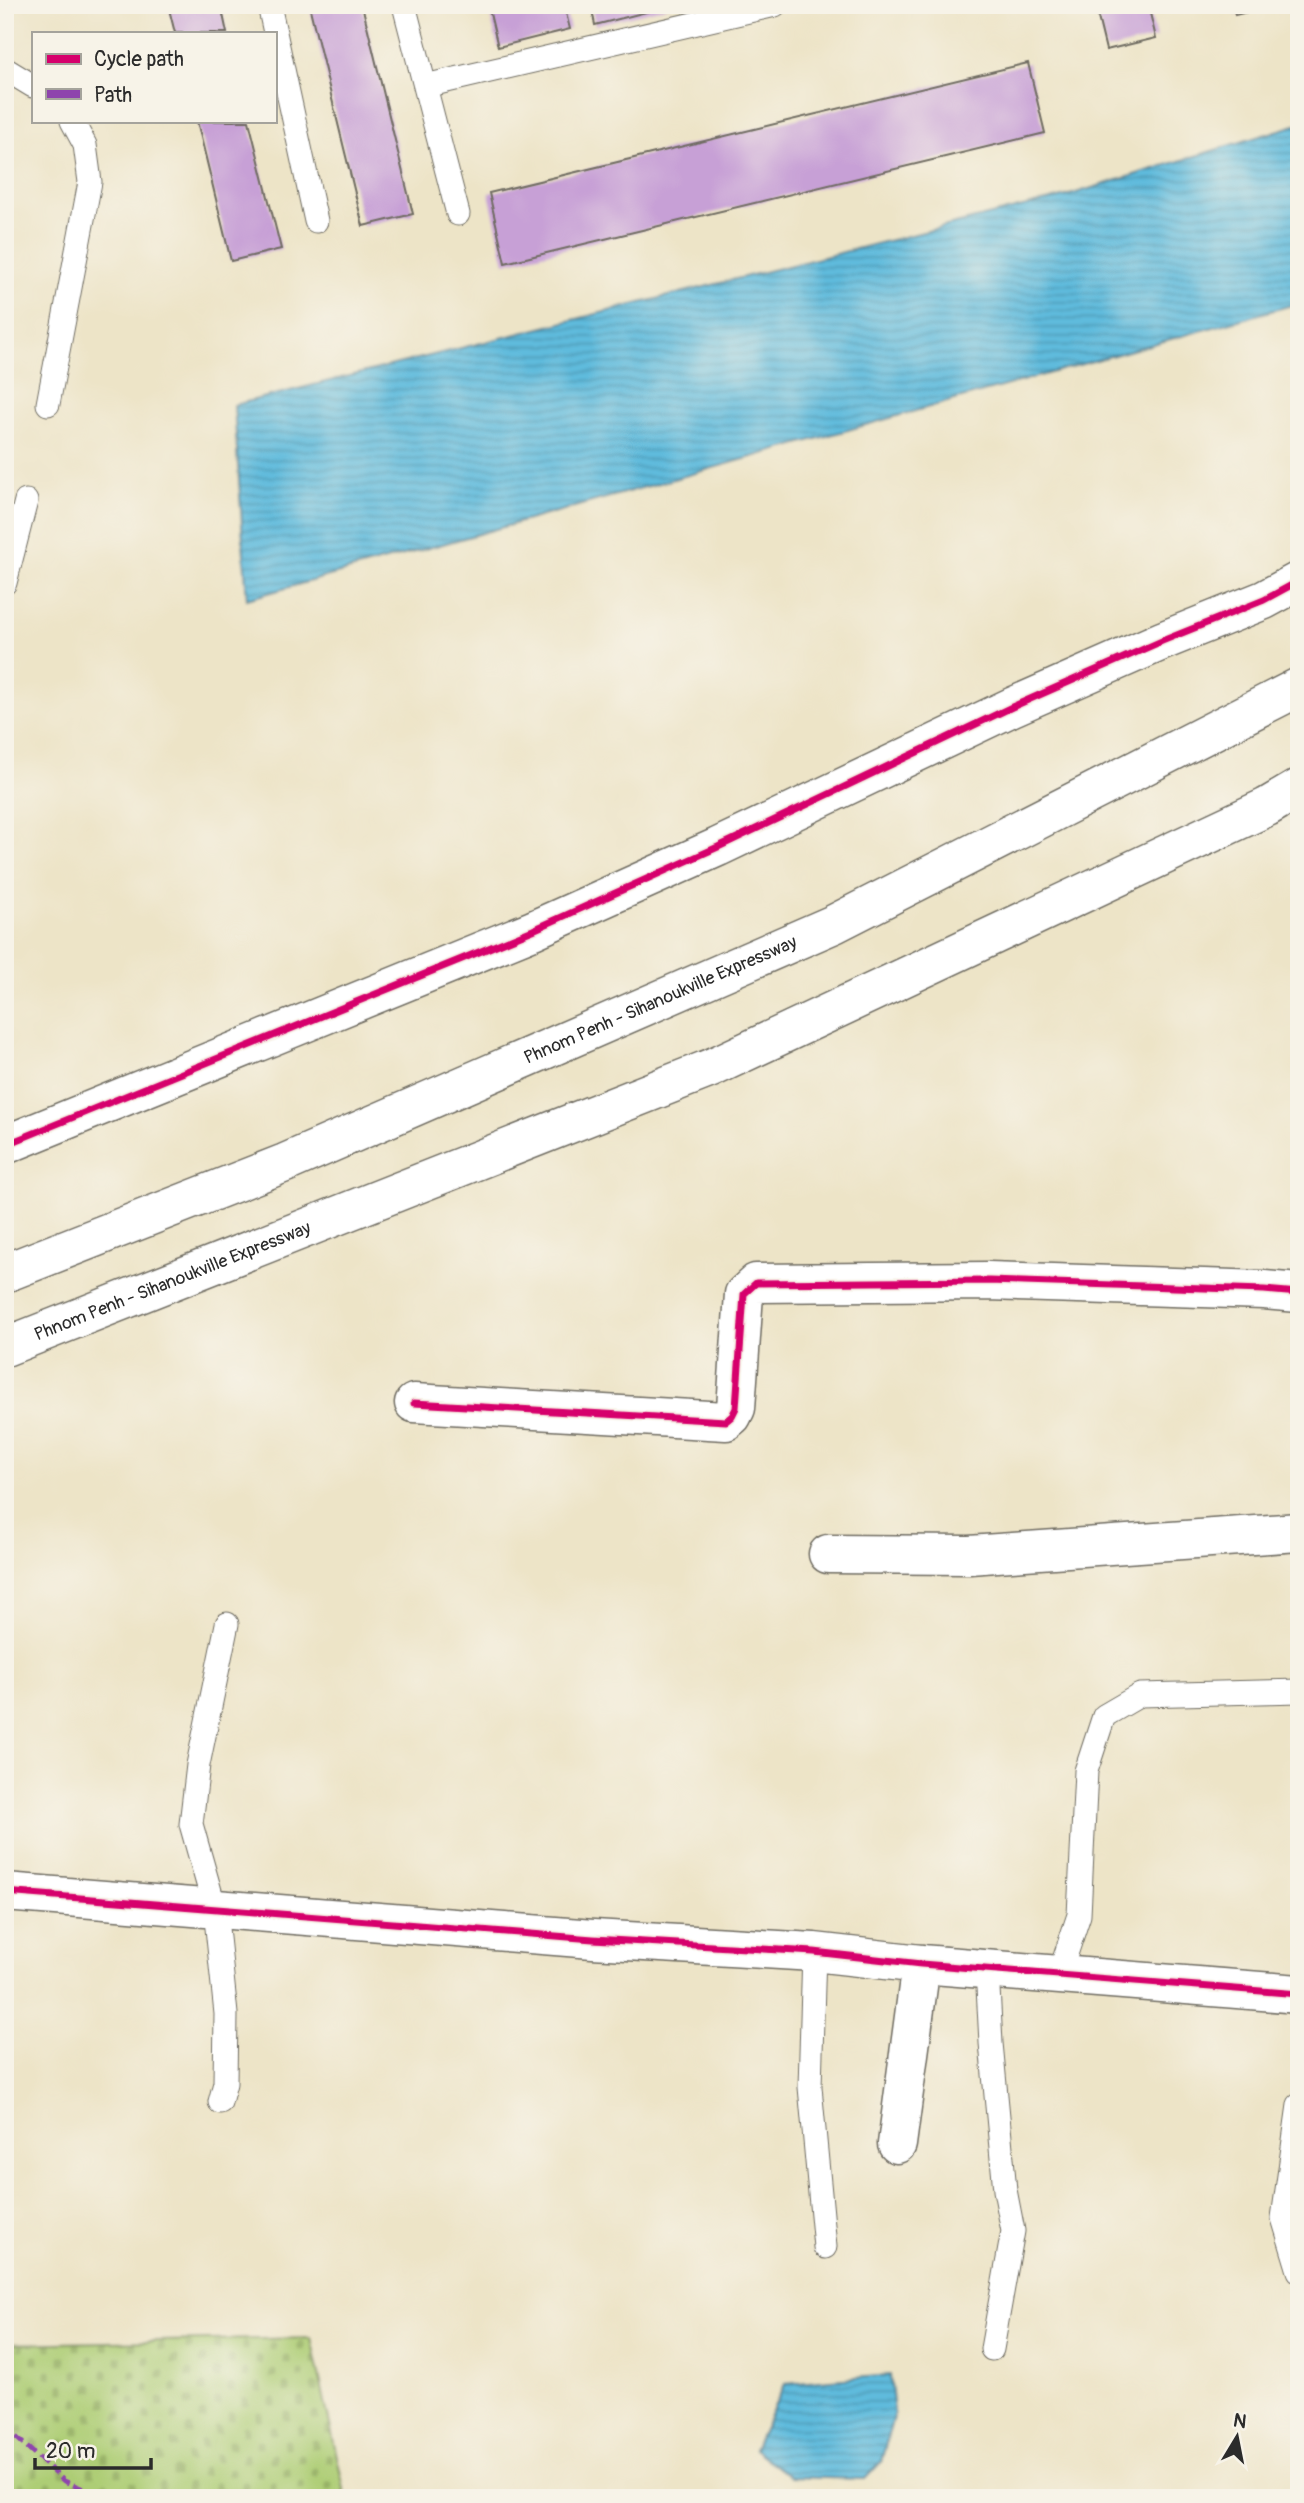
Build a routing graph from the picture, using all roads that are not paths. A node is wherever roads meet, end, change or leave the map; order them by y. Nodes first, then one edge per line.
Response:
1 (269, 5) edge
2 (404, 5) edge
3 (775, 5) edge
4 (275, 32) edge
5 (276, 37) edge
6 (5, 69) edge
7 (32, 85) edge
8 (425, 86) junction
9 (73, 122) edge
10 (458, 214) dead end
11 (316, 221) dead end
12 (48, 404) dead end
13 (26, 500) dead end
14 (1299, 580) edge
15 (5, 583) edge
16 (1299, 687) edge
17 (1299, 788) edge
18 (5, 1145) edge
19 (5, 1273) edge
20 (1299, 1293) edge
21 (5, 1347) edge
22 (414, 1403) dead end
23 (1299, 1532) edge
24 (828, 1554) dead end
25 (227, 1623) dead end
26 (1299, 1691) edge
27 (5, 1892) edge
28 (215, 1909) junction
29 (814, 1952) junction
30 (921, 1964) junction
31 (987, 1969) junction
32 (1059, 1975) junction
33 (1299, 1994) edge
34 (220, 2102) dead end
35 (1299, 2105) edge
36 (897, 2144) dead end
37 (825, 2247) dead end
38 (1299, 2272) edge
39 (992, 2349) dead end

1 - 4 lane
2 - 8 lane
3 - 8 lane
5 - 11 lane
6 - 7 lane
8 - 10 lane
9 - 12 lane
13 - 15 lane
14 - 18 main road
16 - 19 main road, Phnom Penh - Sihanoukville Expressway
17 - 21 main road, Phnom Penh - Sihanoukville Expressway
20 - 22 main road
23 - 24 main road
25 - 28 lane
26 - 32 lane
27 - 28 main road
28 - 29 main road
28 - 34 lane
29 - 30 main road
29 - 37 lane
30 - 31 main road
30 - 36 main road
31 - 32 main road
31 - 39 lane
32 - 33 main road
35 - 38 lane

